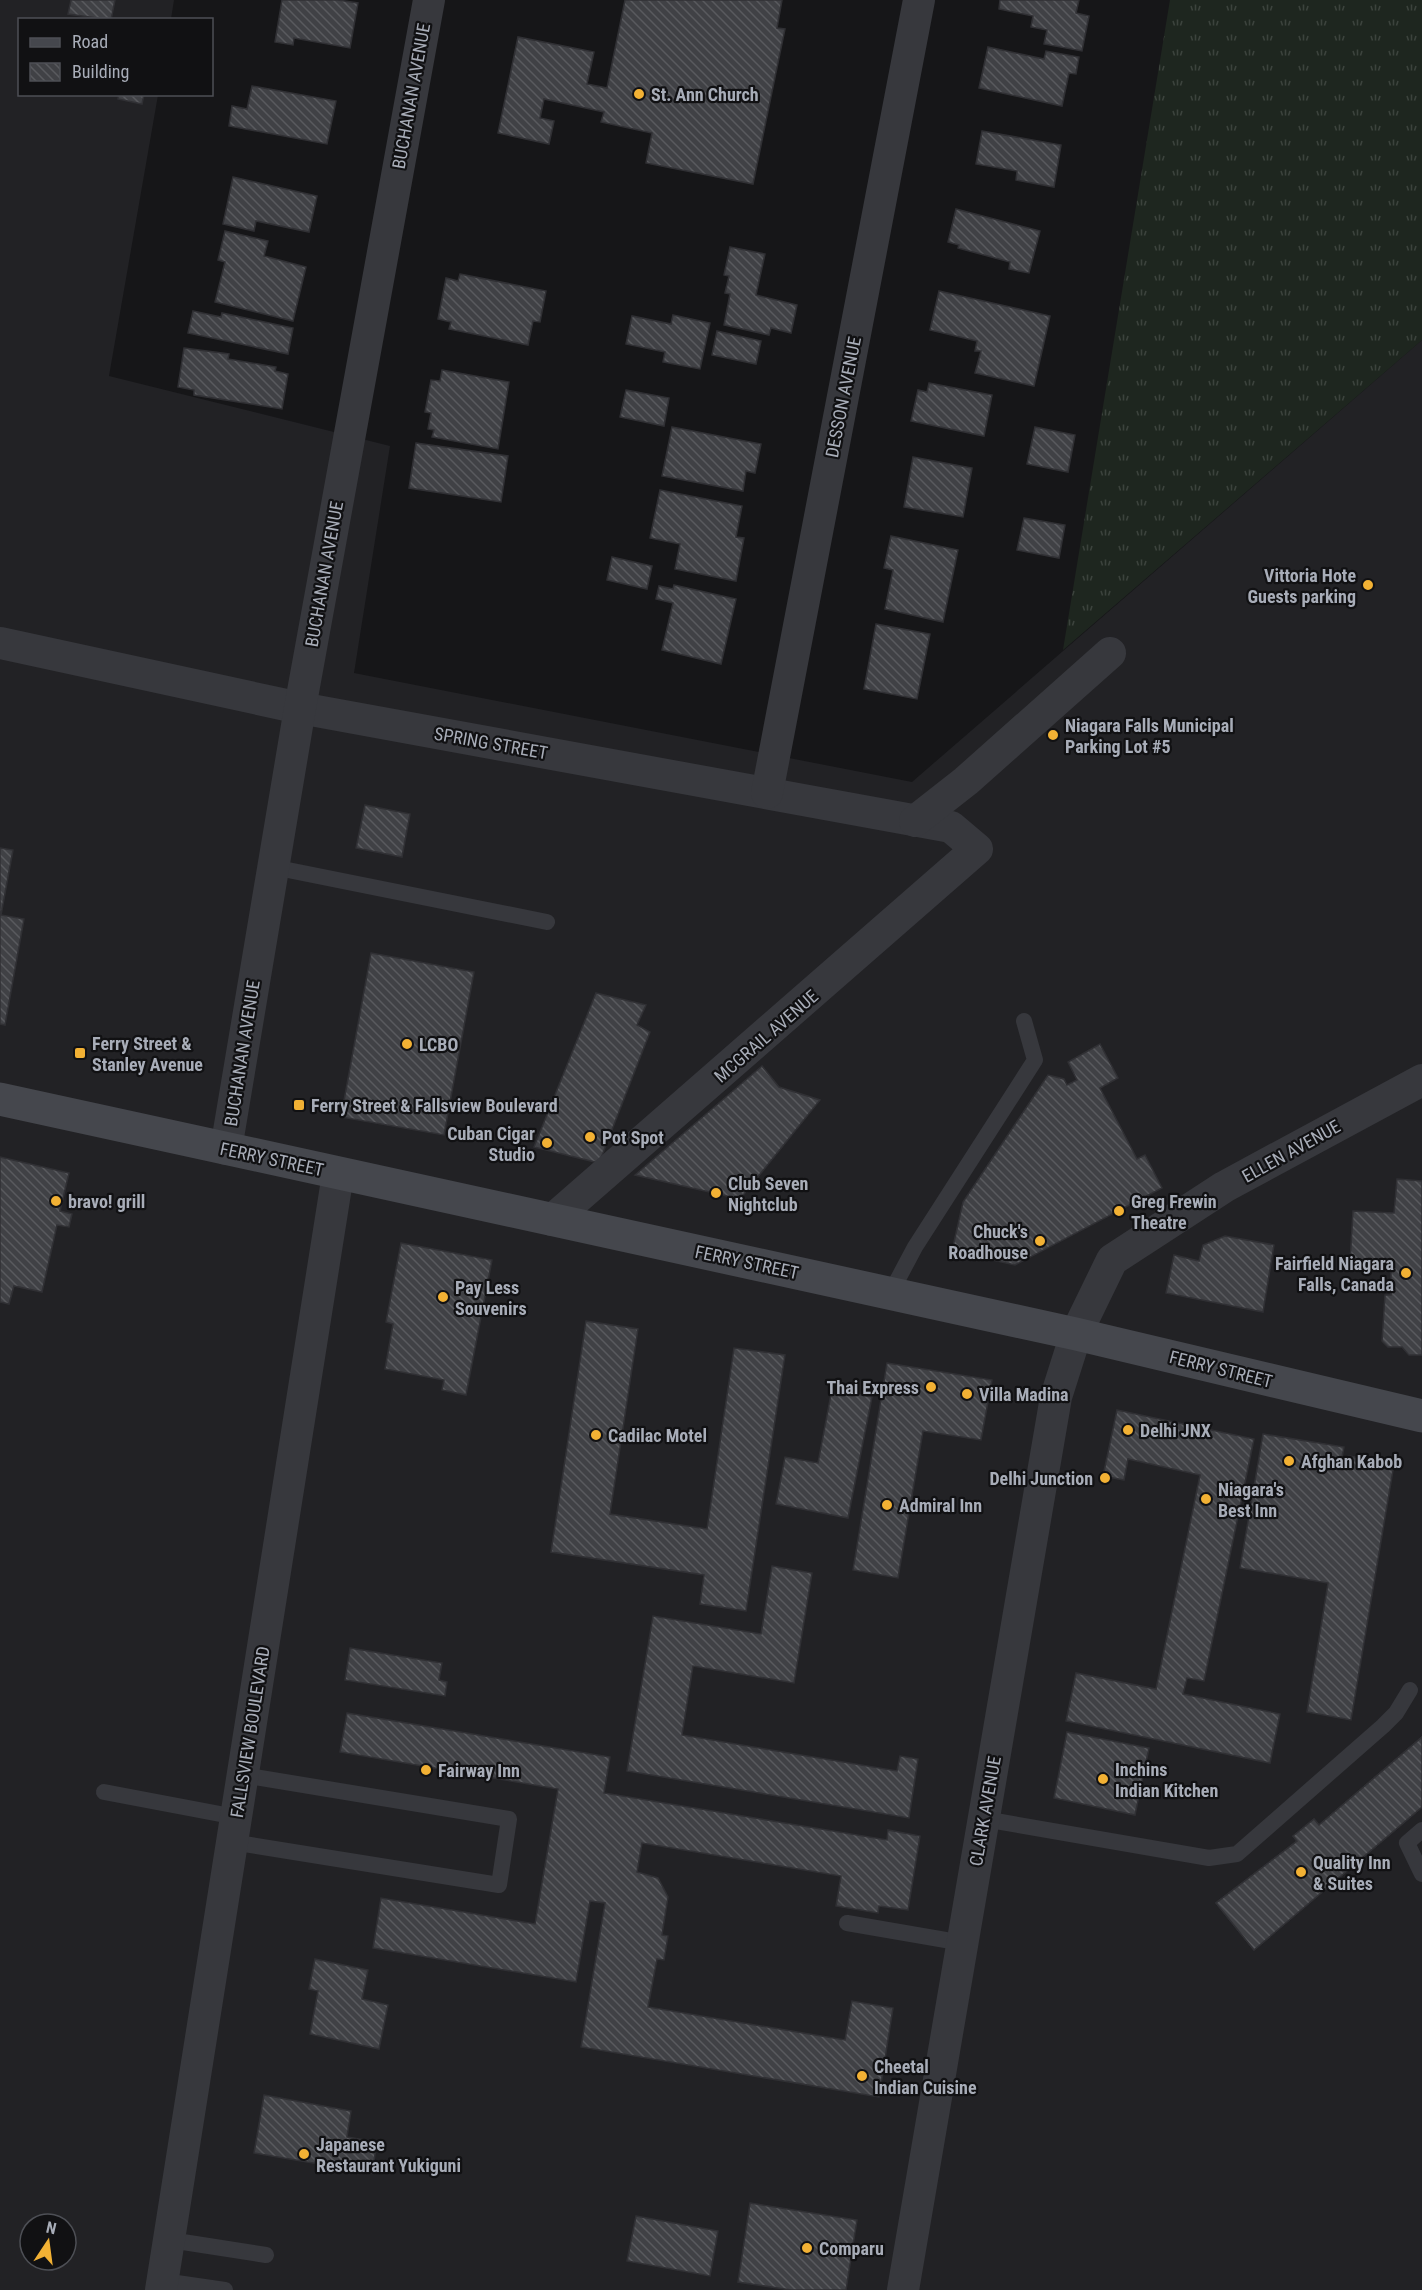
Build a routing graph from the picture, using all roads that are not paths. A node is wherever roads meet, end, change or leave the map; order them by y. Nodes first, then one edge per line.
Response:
1 (429, 0) edge
2 (919, 0) edge
3 (0, 643) edge
4 (1110, 653) dead end
5 (300, 708) junction
6 (766, 793) junction
7 (915, 821) junction
8 (977, 849) joint
9 (273, 867) junction
10 (547, 922) dead end
11 (1024, 1021) dead end
12 (1422, 1080) edge
13 (0, 1099) edge
14 (226, 1149) junction
15 (338, 1174) junction
16 (552, 1220) junction
17 (890, 1294) junction
18 (1076, 1334) junction
19 (1422, 1416) edge
20 (1410, 1690) dead end
21 (243, 1774) junction
22 (104, 1792) dead end
23 (984, 1819) junction
24 (234, 1830) junction
25 (1422, 1830) edge
26 (1422, 1874) edge
27 (848, 1923) dead end
28 (963, 1943) junction
29 (170, 2240) junction
30 (266, 2255) dead end
31 (162, 2286) edge
32 (225, 2290) edge
33 (903, 2290) edge

1 - 5 street, BUCHANAN AVENUE
2 - 6 street, DESSON AVENUE
3 - 5 street, SPRING STREET
4 - 7 street
5 - 6 street, SPRING STREET
5 - 9 street, BUCHANAN AVENUE
6 - 7 street, SPRING STREET
7 - 8 street, SPRING STREET
8 - 16 street, MCGRAIL AVENUE
9 - 10 lane
9 - 14 street, BUCHANAN AVENUE
11 - 17 lane
12 - 18 street, ELLEN AVENUE
13 - 14 main road, FERRY STREET
14 - 15 main road, FERRY STREET
15 - 16 main road, FERRY STREET
15 - 21 street, FALLSVIEW BOULEVARD
16 - 17 main road, FERRY STREET
17 - 18 main road, FERRY STREET
18 - 19 main road, FERRY STREET
18 - 23 street, CLARK AVENUE
20 - 23 lane
21 - 24 street, FALLSVIEW BOULEVARD
21 - 24 lane
22 - 24 lane
23 - 28 street, CLARK AVENUE
24 - 29 street, FALLSVIEW BOULEVARD
25 - 26 lane
27 - 28 lane
28 - 33 street, CLARK AVENUE
29 - 30 lane
29 - 31 street, FALLSVIEW BOULEVARD
31 - 32 lane

